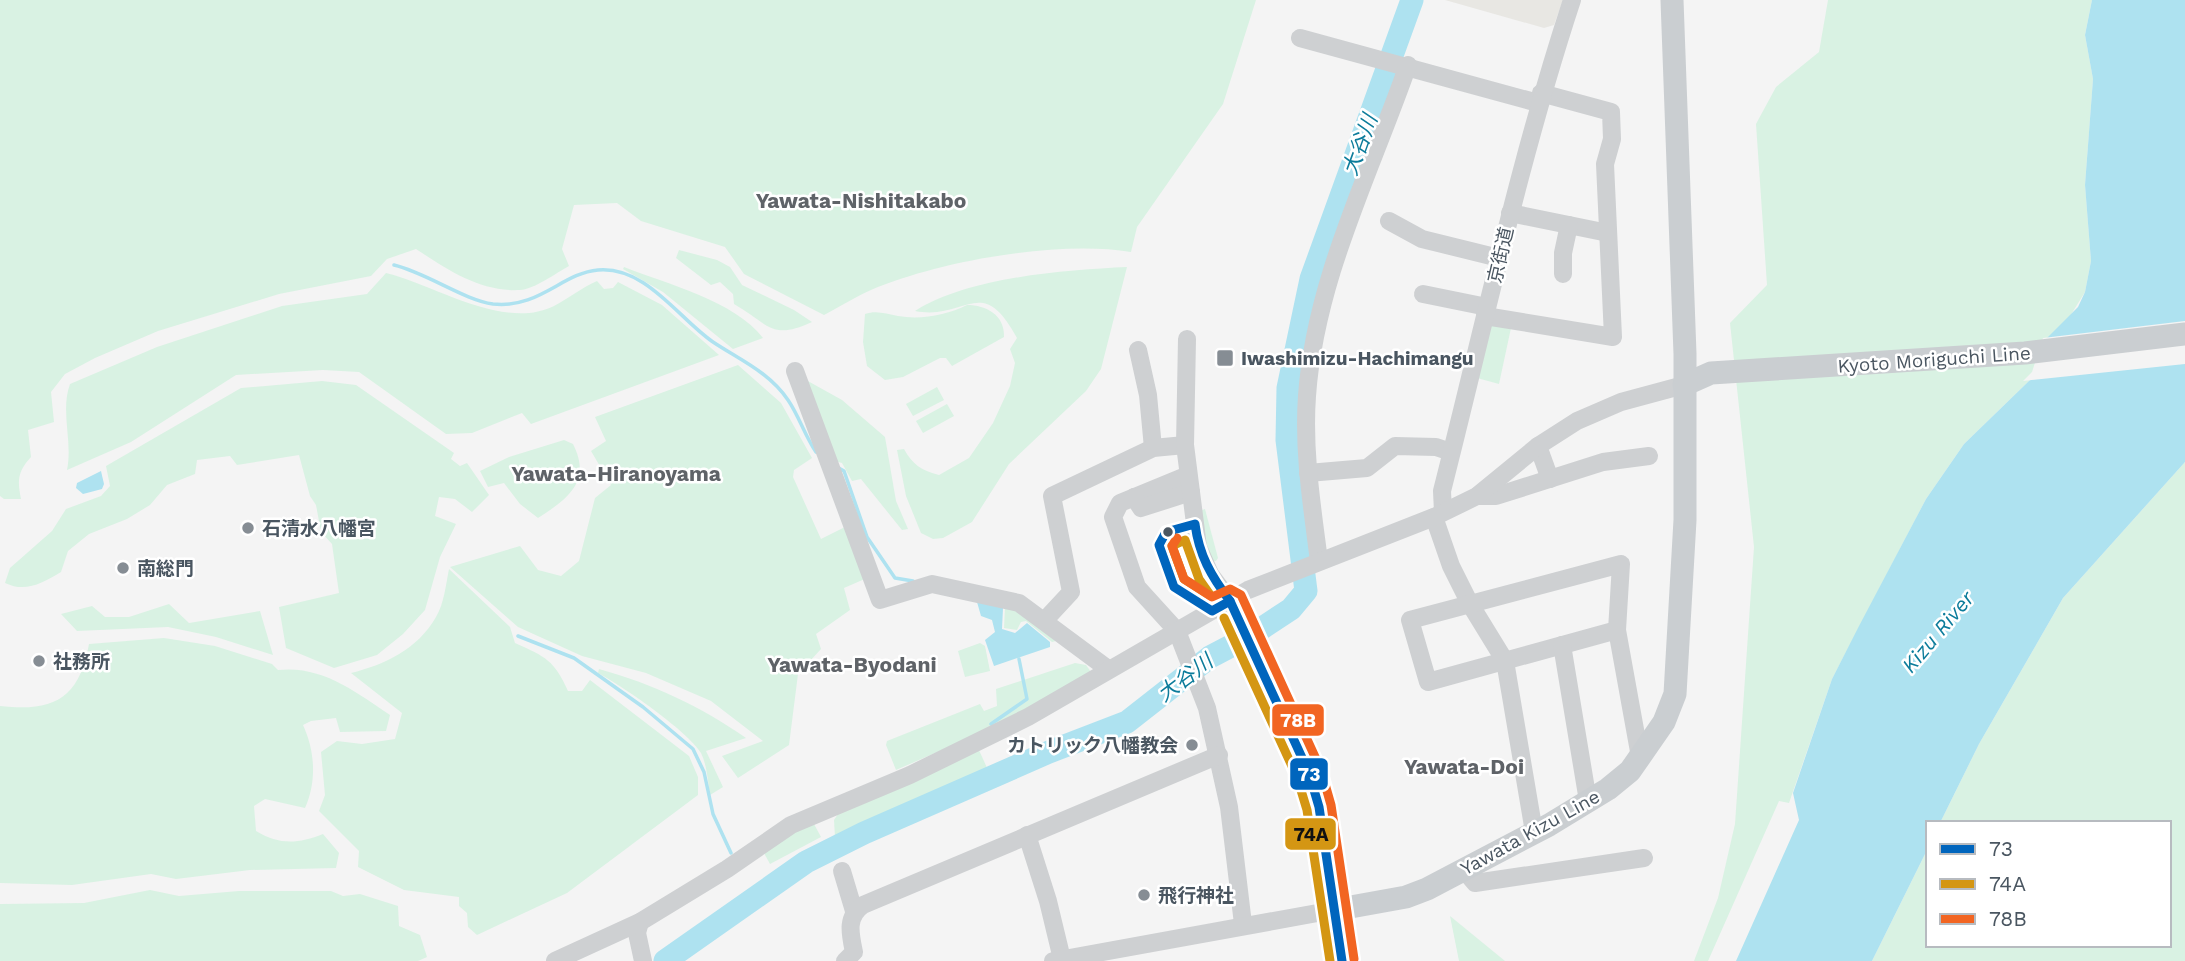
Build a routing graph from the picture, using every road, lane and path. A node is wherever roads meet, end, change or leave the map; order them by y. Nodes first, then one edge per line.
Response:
1 (1572, 0) edge
2 (1672, 0) edge
3 (1300, 38) dead end
4 (1407, 65) junction
5 (1539, 98) junction
6 (1510, 213) junction
7 (1389, 222) dead end
8 (1569, 225) junction
9 (1608, 233) junction
10 (1499, 257) junction
11 (1563, 274) dead end
12 (1423, 294) dead end
13 (1486, 311) junction
14 (2185, 334) edge
15 (1186, 339) dead end
16 (2185, 349) edge
17 (1138, 350) dead end
18 (795, 371) dead end
19 (1724, 380) junction
20 (1684, 385) junction
21 (1185, 445) junction
22 (1538, 446) junction
23 (1153, 448) junction
24 (1451, 452) junction
25 (1649, 456) dead end
26 (1308, 473) junction
27 (1550, 479) junction
28 (1190, 484) junction
29 (1477, 496) junction
30 (1438, 515) junction
31 (1316, 562) junction
32 (1230, 601) junction
33 (1470, 604) junction
34 (1045, 620) junction
35 (1617, 630) junction
36 (1177, 631) junction
37 (1562, 645) junction
38 (1505, 661) junction
39 (1108, 669) junction
40 (1219, 755) junction
41 (1640, 757) junction
42 (1588, 801) junction
43 (1534, 832) junction
44 (1027, 835) junction
45 (1644, 858) dead end
46 (1464, 870) junction
47 (842, 871) dead end
48 (1335, 910) junction
49 (854, 911) junction
50 (640, 922) junction
51 (1243, 924) junction
52 (638, 958) edge
53 (1059, 960) edge
54 (555, 961) edge
55 (845, 961) edge
56 (1342, 961) edge

1 - 5 street, 京街道
2 - 20 main road
3 - 4 street
4 - 5 street
4 - 26 street
5 - 6 street, 京街道
5 - 9 street
6 - 8 street
6 - 10 street, 京街道
7 - 10 street
8 - 9 street
8 - 11 street
9 - 13 street
10 - 13 street, 京街道
12 - 13 street
13 - 24 street, 京街道
14 - 19 main road, Kyoto Moriguchi Line
15 - 21 street
16 - 19 main road, Kyoto Moriguchi Line
17 - 23 street
18 - 34 street
19 - 20 main road, Kyoto Moriguchi Line
20 - 22 street
20 - 41 main road, Yawata Kizu Line
21 - 23 street
21 - 28 street
22 - 27 street
22 - 29 street
23 - 34 street
24 - 26 street
24 - 30 street, 京街道
25 - 27 street
26 - 31 street
27 - 29 street
28 - 32 street
28 - 36 street
29 - 30 street
30 - 31 street
30 - 33 street
31 - 32 street
32 - 36 street
32 - 48 street
33 - 35 street
33 - 38 street
33 - 38 street
34 - 39 street
35 - 37 street
35 - 41 street
36 - 39 street
36 - 40 street
37 - 38 street
37 - 42 street
38 - 43 street
39 - 50 street
40 - 44 street
40 - 51 street
41 - 42 main road, Yawata Kizu Line
42 - 43 main road, Yawata Kizu Line
43 - 46 main road, Yawata Kizu Line
44 - 49 street
44 - 53 street
45 - 46 street
46 - 48 main road, Yawata Kizu Line
47 - 49 street
48 - 51 street
48 - 56 main road
49 - 55 street
50 - 52 street
50 - 54 street
51 - 53 street

